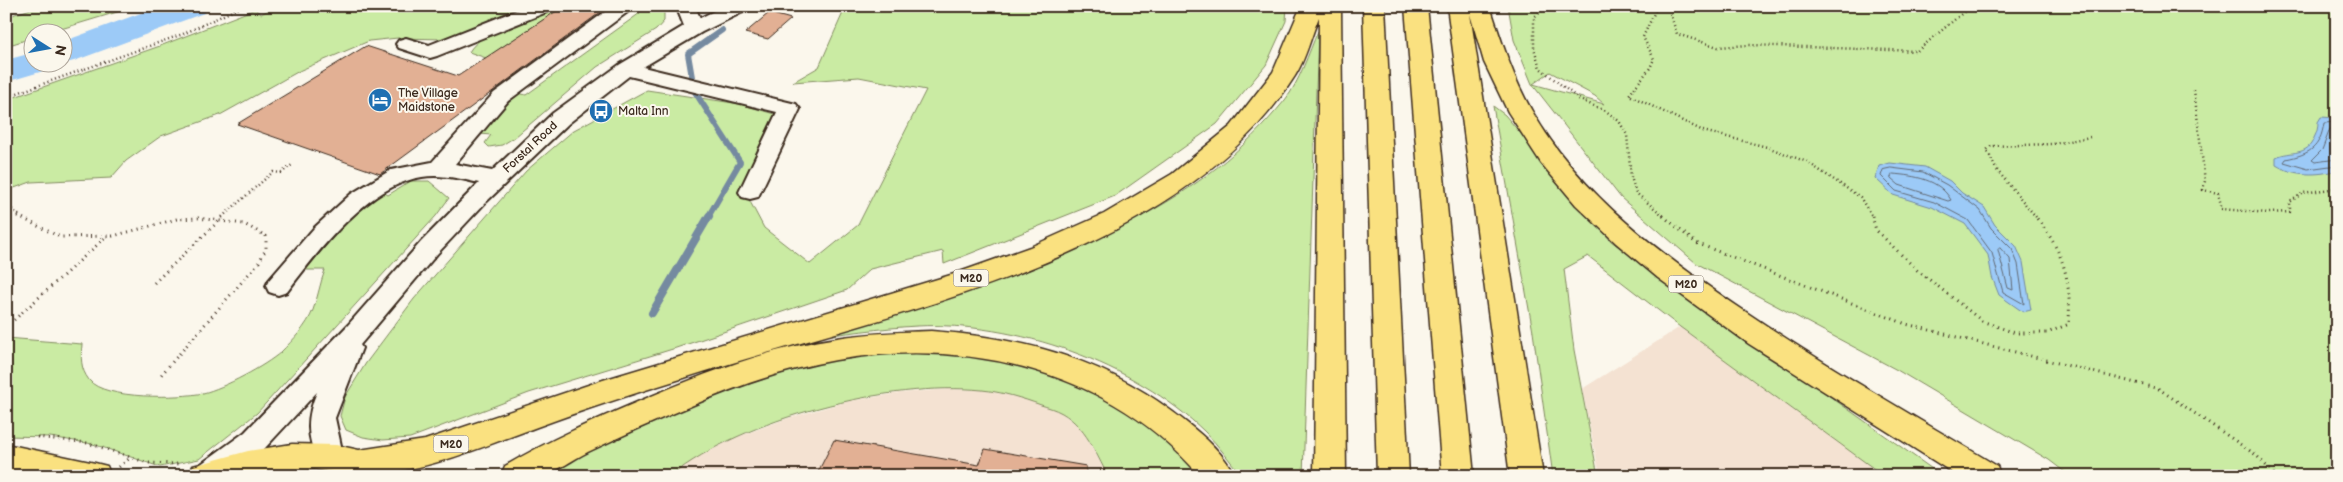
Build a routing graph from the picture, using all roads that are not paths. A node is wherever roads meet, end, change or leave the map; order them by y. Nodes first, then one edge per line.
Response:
1 (545, 6) edge
2 (686, 6) edge
3 (740, 6) edge
4 (1312, 6) edge
5 (1330, 6) edge
6 (1374, 6) edge
7 (1416, 6) edge
8 (1458, 6) edge
9 (1479, 6) edge
10 (623, 8) dead end
11 (696, 28) junction
12 (406, 44) dead end
13 (626, 68) junction
14 (438, 169) junction
15 (495, 179) junction
16 (750, 192) dead end
17 (278, 286) dead end
18 (357, 332) junction
19 (328, 456) junction
20 (6, 457) edge
21 (376, 469) edge
22 (206, 475) edge
23 (95, 476) edge
24 (517, 476) edge
25 (1219, 476) edge
26 (1330, 476) edge
27 (1393, 476) edge
28 (1458, 476) edge
29 (1527, 476) edge
30 (1985, 476) edge

1 - 12 street
2 - 11 street
3 - 11 street, Forstal Road
4 - 21 highway, M20
5 - 26 highway
6 - 27 highway
7 - 28 highway
8 - 29 highway
9 - 30 highway, M20
10 - 14 street
11 - 13 street, Forstal Road
13 - 15 street, Forstal Road
13 - 16 street
14 - 15 street
14 - 17 street
15 - 18 street, Forstal Road
18 - 19 street, Forstal Road
18 - 22 street, Forstal Road
19 - 21 highway
19 - 22 highway
20 - 23 highway
24 - 25 highway

